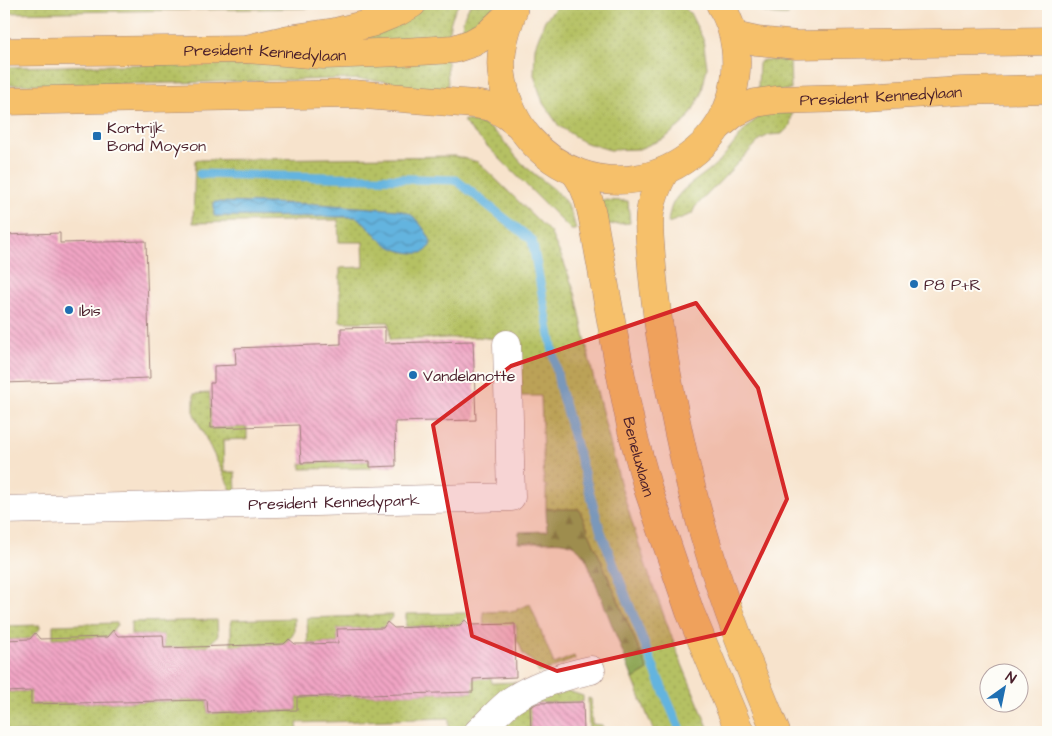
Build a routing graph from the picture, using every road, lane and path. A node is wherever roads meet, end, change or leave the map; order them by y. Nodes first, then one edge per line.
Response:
1 (412, 4) edge
2 (720, 4) edge
3 (515, 7) edge
4 (734, 36) junction
5 (1048, 41) edge
6 (246, 49) junction
7 (4, 52) edge
8 (1048, 89) edge
9 (4, 101) edge
10 (520, 125) junction
11 (719, 126) junction
12 (665, 171) junction
13 (574, 172) junction
14 (507, 344) dead end
15 (4, 510) edge
16 (591, 670) dead end
17 (478, 732) edge
18 (740, 732) edge
19 (776, 732) edge

1 - 6 main road
2 - 4 main road
3 - 6 main road, President Kennedylaan
3 - 10 main road
4 - 5 main road
4 - 11 main road
6 - 7 main road, President Kennedylaan
8 - 11 main road, President Kennedylaan
9 - 10 main road
10 - 13 main road
11 - 12 main road
12 - 13 main road
12 - 19 main road
13 - 18 main road, Beneluxlaan
14 - 15 street, President Kennedypark
16 - 17 street

